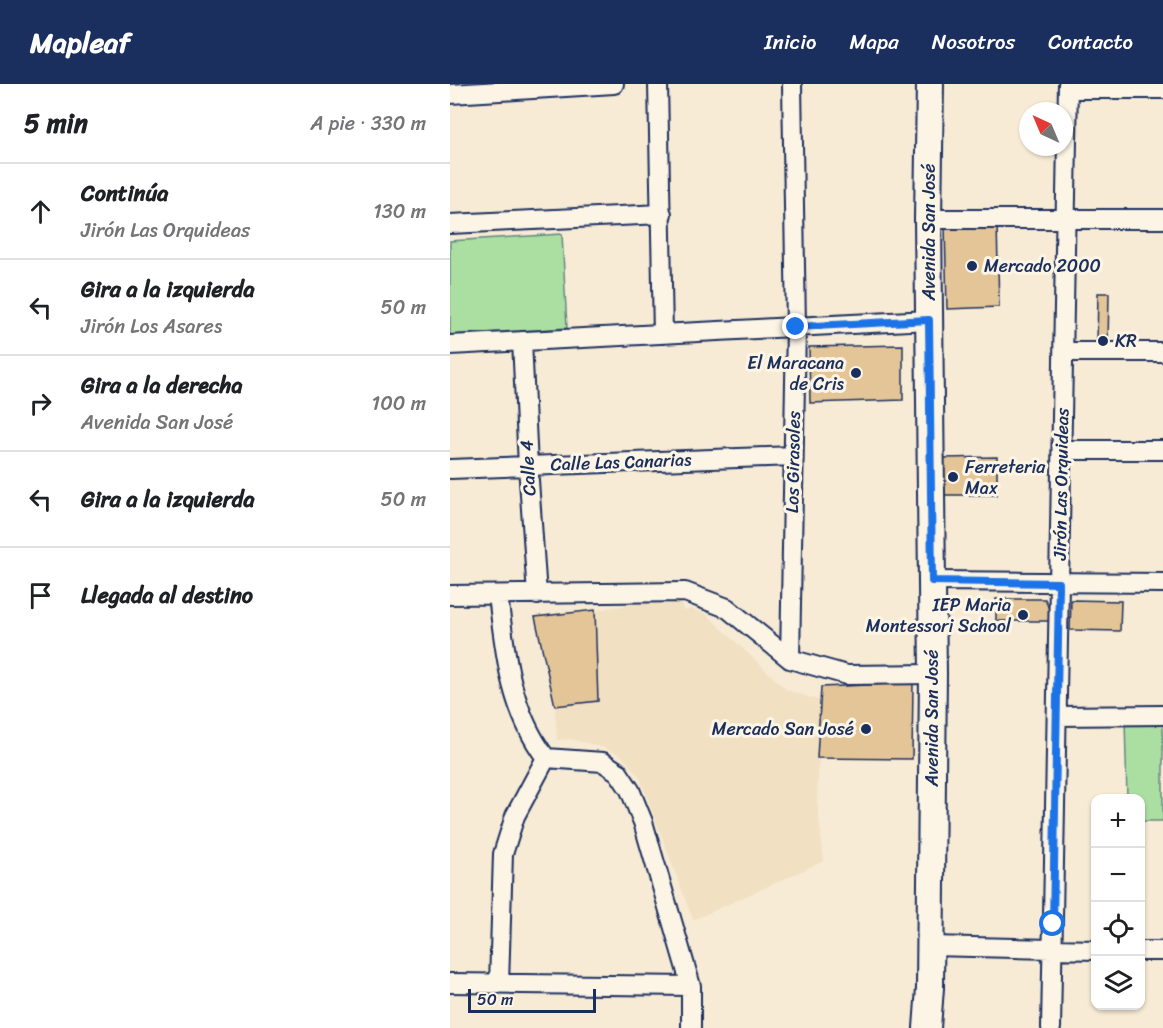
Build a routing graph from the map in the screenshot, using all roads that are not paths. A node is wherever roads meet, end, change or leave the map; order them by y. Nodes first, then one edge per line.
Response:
1 (614, 84) edge
2 (658, 84) edge
3 (792, 84) edge
4 (930, 84) edge
5 (509, 87) edge
6 (1068, 87) edge
7 (1163, 89) edge
8 (450, 94) edge
9 (662, 214) junction
10 (928, 219) junction
11 (1066, 219) junction
12 (1163, 219) edge
13 (450, 224) edge
14 (929, 320) junction
15 (796, 327) junction
16 (663, 334) junction
17 (522, 341) junction
18 (450, 345) edge
19 (1064, 352) junction
20 (1163, 352) edge
21 (1062, 450) junction
22 (1163, 450) edge
23 (793, 456) junction
24 (528, 466) junction
25 (450, 469) edge
26 (932, 581) junction
27 (1059, 583) junction
28 (1163, 583) edge
29 (450, 595) edge
30 (498, 595) junction
31 (537, 595) junction
32 (790, 659) junction
33 (933, 674) junction
34 (1163, 715) edge
35 (1057, 716) junction
36 (546, 758) junction
37 (931, 946) junction
38 (1053, 949) junction
39 (1091, 950) edge
40 (1145, 951) edge
41 (1163, 951) edge
42 (450, 983) edge
43 (499, 984) junction
44 (691, 986) junction
45 (692, 1028) edge
46 (927, 1028) edge
47 (1051, 1028) edge

1 - 5 street
2 - 9 street
3 - 15 street, Los Girasoles
4 - 10 street, Avenida San José
5 - 8 street
6 - 7 street
6 - 11 street, Jirón Las Orquideas
9 - 13 street
9 - 16 street
10 - 11 street
10 - 14 street, Avenida San José
11 - 12 street
11 - 19 street, Jirón Las Orquideas
14 - 15 street
14 - 26 street, Avenida San José
15 - 16 street
15 - 23 street, Los Girasoles
16 - 17 street
17 - 18 street
17 - 24 street, Calle 4
19 - 20 street
19 - 21 street, Jirón Las Orquideas
21 - 22 street
21 - 27 street, Jirón Las Orquideas
23 - 24 street, Calle Las Canarias
23 - 32 street, Los Girasoles
24 - 25 street, Calle Las Canarias
24 - 31 street, Calle 4
26 - 27 street
26 - 33 street, Avenida San José
27 - 28 street
27 - 35 street, Jirón Las Orquideas
29 - 30 street
30 - 31 street
30 - 36 street
31 - 32 street
32 - 33 street
33 - 37 street, Avenida San José
34 - 35 street
35 - 38 street, Jirón Las Orquideas
36 - 43 street
36 - 44 street
37 - 38 street
37 - 46 street, Avenida San José
38 - 39 street
38 - 47 street, Jirón Las Orquideas
40 - 41 street
42 - 43 street
43 - 44 street
44 - 45 street

